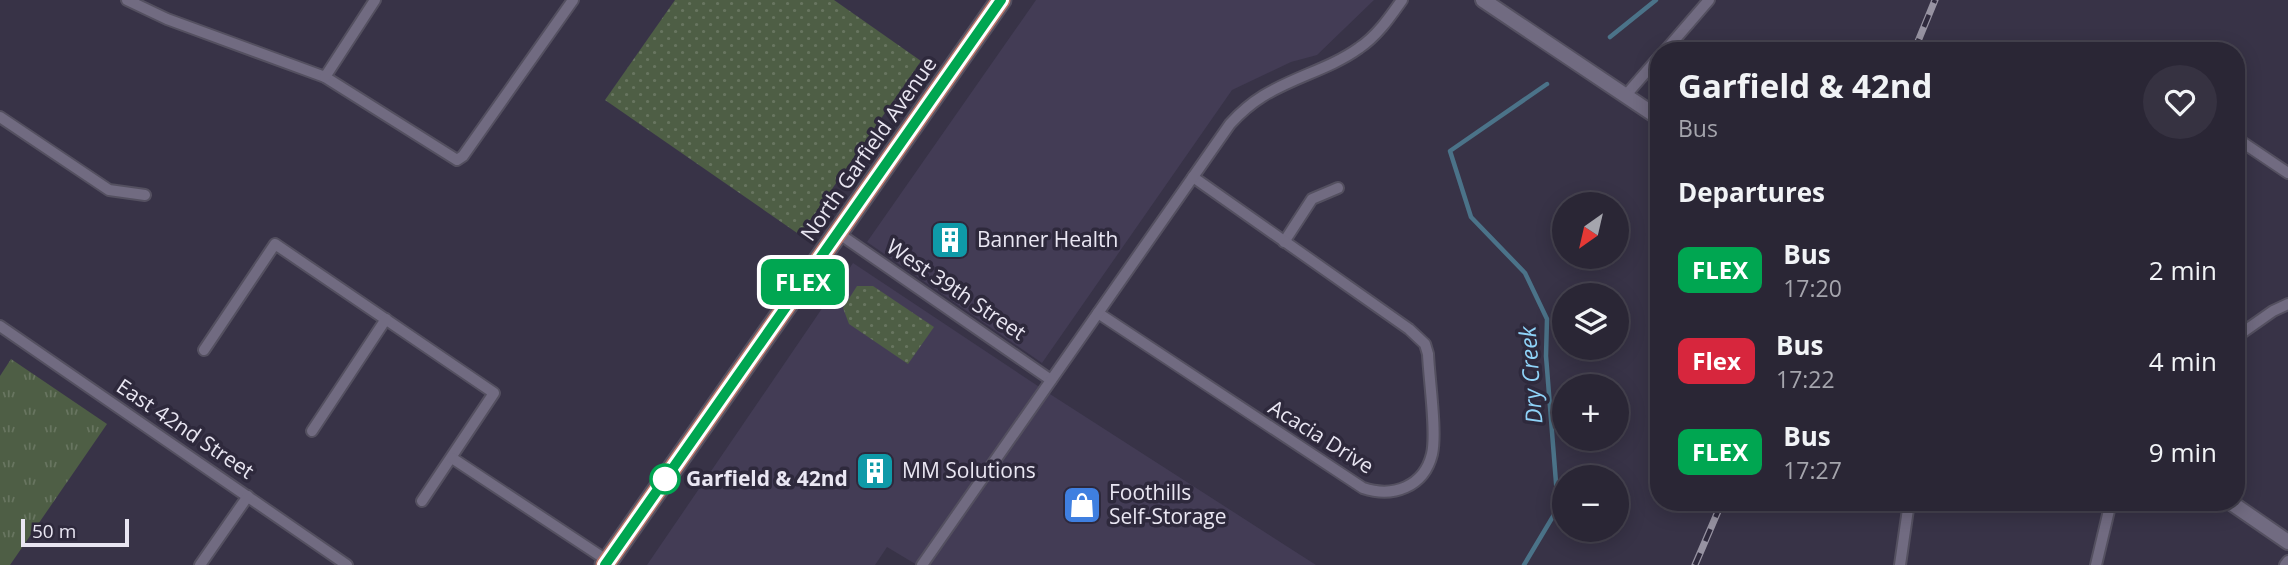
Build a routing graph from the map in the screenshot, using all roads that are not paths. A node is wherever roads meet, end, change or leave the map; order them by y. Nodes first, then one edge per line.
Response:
1 (127, 0) edge
2 (375, 0) edge
3 (573, 0) edge
4 (1001, 0) edge
5 (1402, 0) edge
6 (1483, 0) edge
7 (1709, 0) edge
8 (1673, 42) edge
9 (1650, 67) edge
10 (325, 77) junction
11 (1626, 95) junction
12 (1650, 112) edge
13 (0, 117) edge
14 (2245, 144) edge
15 (2288, 173) edge
16 (1193, 177) junction
17 (1338, 188) dead end
18 (145, 195) dead end
19 (838, 233) junction
20 (1284, 242) junction
21 (2288, 304) edge
22 (1098, 313) junction
23 (386, 319) junction
24 (0, 326) edge
25 (2245, 331) edge
26 (204, 350) dead end
27 (1051, 380) junction
28 (312, 431) dead end
29 (452, 458) junction
30 (248, 496) junction
31 (422, 501) dead end
32 (1908, 511) edge
33 (2109, 511) edge
34 (2243, 511) edge
35 (2288, 542) edge
36 (606, 563) edge
37 (200, 565) edge
38 (347, 565) edge
39 (922, 565) edge
40 (1899, 565) edge
41 (2096, 565) edge

1 - 10 street
2 - 10 street
3 - 10 street
4 - 19 highway, North Garfield Avenue
5 - 16 street
6 - 11 street
7 - 8 street
9 - 11 street
11 - 12 street
13 - 18 street
14 - 15 street
16 - 20 street, Acacia Drive
16 - 22 street
17 - 20 street
19 - 27 street, West 39th Street
19 - 36 highway, North Garfield Avenue
20 - 22 street, Acacia Drive
21 - 25 street
22 - 27 street
23 - 26 street
23 - 28 street
23 - 29 street
24 - 30 street, East 42nd Street
27 - 39 street
29 - 31 street
29 - 36 street
30 - 37 street
30 - 38 street, East 42nd Street
32 - 40 street
33 - 41 street
34 - 35 street

